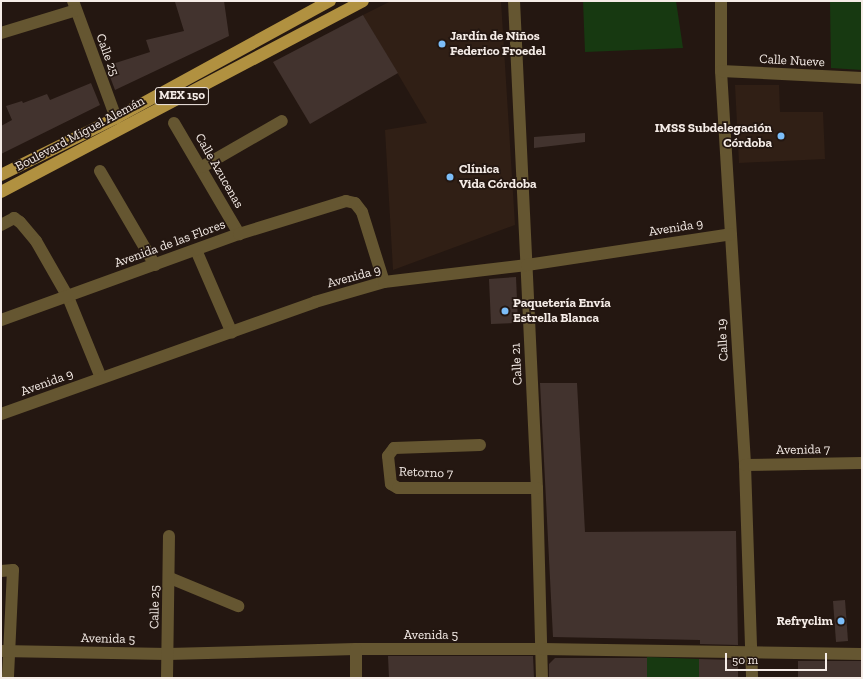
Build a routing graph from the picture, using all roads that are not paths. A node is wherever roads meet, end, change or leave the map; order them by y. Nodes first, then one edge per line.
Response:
1 (330, 1) edge
2 (363, 1) edge
3 (514, 1) edge
4 (721, 1) edge
5 (74, 5) edge
6 (304, 16) junction
7 (310, 28) junction
8 (1, 33) edge
9 (721, 71) junction
10 (862, 78) edge
11 (116, 118) junction
12 (282, 121) dead end
13 (174, 123) dead end
14 (202, 167) junction
15 (100, 171) dead end
16 (1, 175) edge
17 (1, 192) edge
18 (1, 225) edge
19 (239, 234) junction
20 (731, 234) junction
21 (196, 250) junction
22 (155, 265) junction
23 (527, 265) junction
24 (384, 282) junction
25 (68, 296) junction
26 (1, 320) edge
27 (232, 333) junction
28 (101, 378) junction
29 (1, 414) edge
30 (480, 445) dead end
31 (862, 463) edge
32 (745, 465) junction
33 (537, 488) junction
34 (170, 536) dead end
35 (1, 571) edge
36 (170, 578) junction
37 (238, 606) dead end
38 (356, 649) junction
39 (542, 649) junction
40 (6, 651) edge
41 (752, 652) junction
42 (168, 654) junction
43 (862, 654) edge
44 (8, 678) edge
45 (167, 678) edge
46 (356, 678) edge
47 (542, 678) edge
48 (752, 678) edge

1 - 6 main road, Boulevard Miguel Alemán / MEX 150
2 - 7 main road, Boulevard Miguel Alemán / MEX 150
3 - 23 street, Calle 21
4 - 9 street, Calle 19
5 - 8 street
5 - 11 street, Calle 25
6 - 7 main road
6 - 11 main road, Boulevard Miguel Alemán / MEX 150
7 - 17 main road, Boulevard Miguel Alemán / MEX 150
9 - 10 street, Calle Nueve
9 - 20 street, Calle 19
11 - 16 main road, Boulevard Miguel Alemán / MEX 150
12 - 14 street
13 - 14 street, Calle Azucenas
14 - 19 street, Calle Azucenas
15 - 22 street
18 - 25 street
19 - 21 street, Avenida de las Flores
19 - 24 street, Avenida de las Flores
20 - 23 street, Avenida 9
20 - 32 street, Calle 19
21 - 22 street, Avenida de las Flores
21 - 27 street
22 - 25 street, Avenida de las Flores
23 - 24 street, Avenida 9
23 - 33 street, Calle 21
24 - 27 street, Avenida 9
25 - 26 street, Avenida de las Flores
25 - 28 street
27 - 28 street, Avenida 9
28 - 29 street, Avenida 9
30 - 33 street, Retorno 7
31 - 32 street, Avenida 7
32 - 41 street, Calle 19
33 - 39 street, Calle 21
34 - 36 street, Calle 25
35 - 40 street
36 - 37 street
36 - 42 street, Calle 25
38 - 39 street, Avenida 5
38 - 42 street, Avenida 5
38 - 46 street
39 - 41 street, Avenida 5
39 - 47 street, Calle 21
40 - 42 street, Avenida 5
40 - 44 street
41 - 43 street, Avenida 5
41 - 48 street, Calle 19
42 - 45 street, Calle 25

